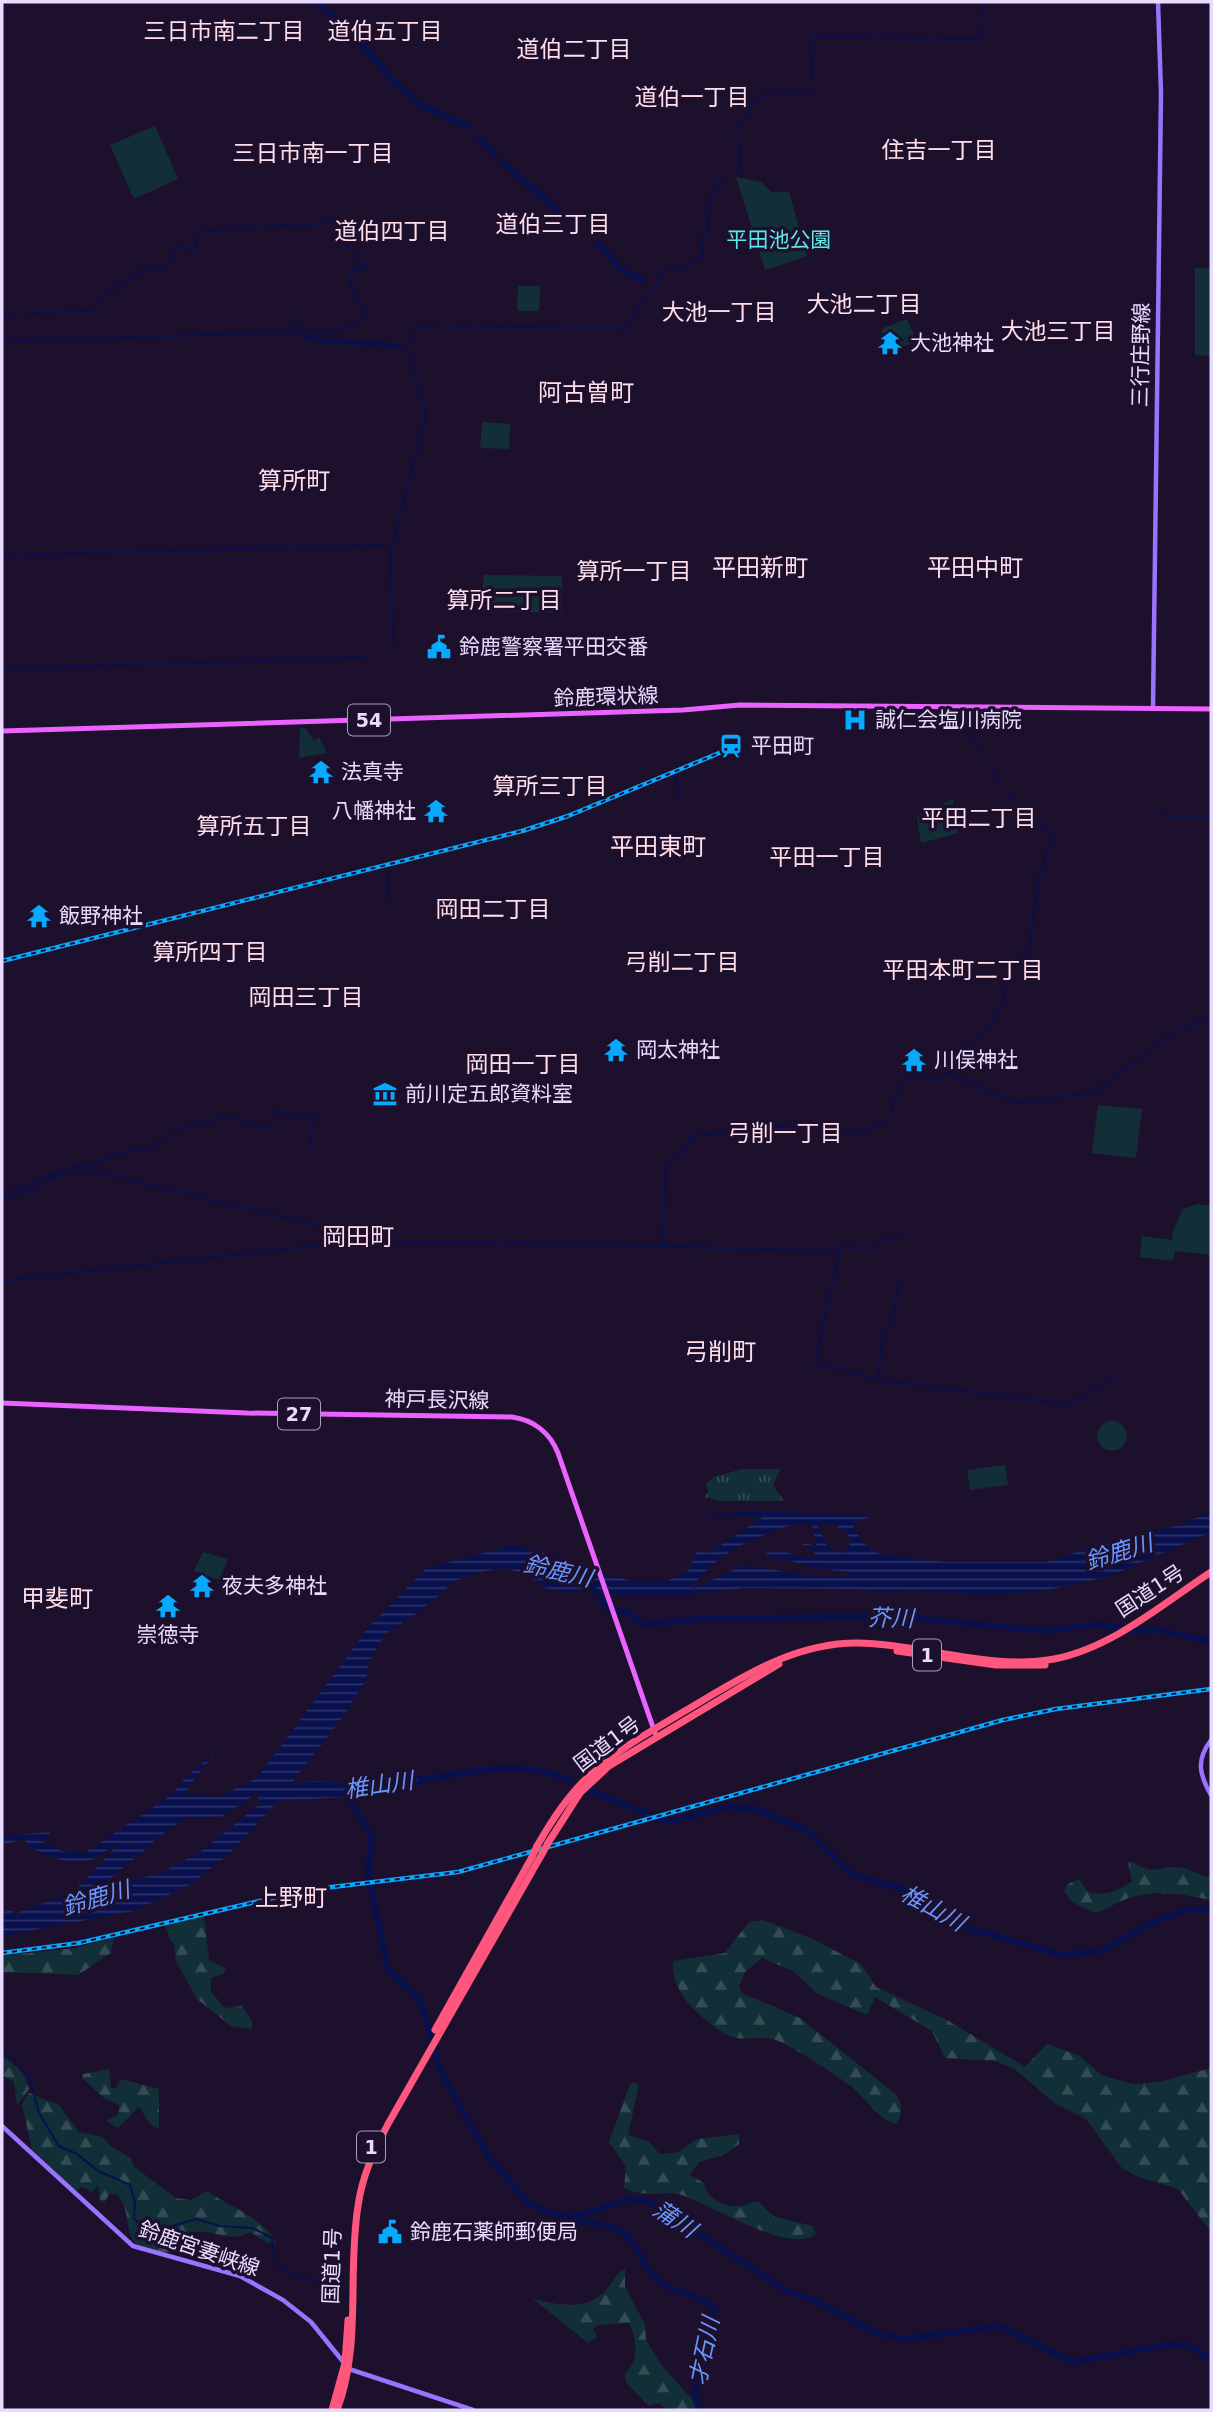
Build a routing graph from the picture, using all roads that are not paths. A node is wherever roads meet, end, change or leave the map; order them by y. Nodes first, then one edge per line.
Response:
1 (1158, 2) edge
2 (1153, 708) junction
3 (1211, 709) edge
4 (2, 731) edge
5 (2, 1403) edge
6 (1211, 1574) edge
7 (1140, 1621) junction
8 (966, 1658) junction
9 (655, 1733) junction
10 (1211, 1740) edge
11 (1211, 1795) edge
12 (540, 1850) junction
13 (438, 2030) junction
14 (2, 2126) edge
15 (347, 2366) junction
16 (332, 2410) edge
17 (338, 2410) edge
18 (473, 2410) edge

1 - 2 main road, 三行庄野線
2 - 3 main road, 鈴鹿環状線 / 54
2 - 4 main road, 鈴鹿環状線 / 54
5 - 9 main road, 神戸長沢線 / 27
6 - 7 highway, 国道1号 / 1
7 - 8 highway, 国道1号 / 1
7 - 8 highway, 国道1号 / 1
8 - 9 highway, 国道1号 / 1
9 - 12 highway, 国道1号 / 1, bridge
9 - 12 highway, 国道1号 / 1
10 - 11 main road
12 - 13 highway, 国道1号 / 1
12 - 13 highway, 国道1号 / 1, bridge
13 - 15 highway, 国道1号 / 1
14 - 15 main road, 鈴鹿宮妻峡線
15 - 16 highway, 国道1号 / 1
15 - 17 highway, 国道1号 / 1
15 - 18 main road

